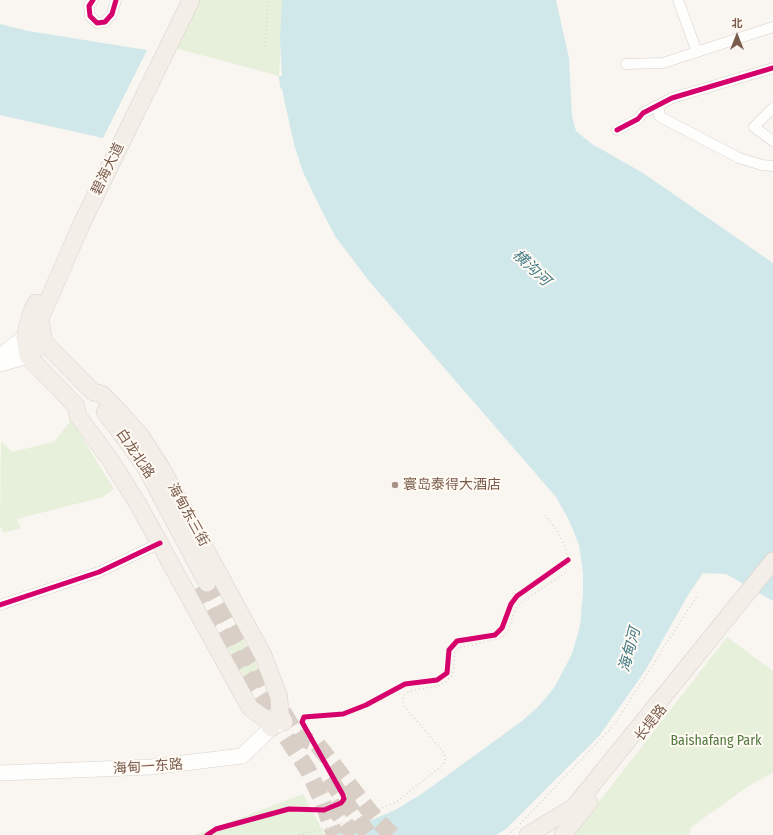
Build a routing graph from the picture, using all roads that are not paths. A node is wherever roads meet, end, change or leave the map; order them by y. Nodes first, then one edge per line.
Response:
1 (94, 0) edge
2 (116, 0) edge
3 (186, 0) edge
4 (191, 0) edge
5 (678, 0) edge
6 (773, 27) edge
7 (697, 52) junction
8 (626, 64) dead end
9 (773, 68) edge
10 (662, 103) junction
11 (773, 108) edge
12 (617, 130) dead end
13 (773, 142) edge
14 (773, 166) edge
15 (25, 337) junction
16 (44, 342) junction
17 (0, 354) edge
18 (28, 356) junction
19 (0, 364) edge
20 (93, 392) junction
21 (76, 406) junction
22 (160, 543) junction
23 (773, 561) edge
24 (773, 573) edge
25 (0, 604) edge
26 (738, 610) junction
27 (275, 721) junction
28 (0, 767) edge
29 (0, 772) edge
30 (574, 807) junction
31 (528, 835) edge
32 (547, 835) edge
33 (563, 835) edge

1 - 2 street
3 - 15 main road, 碧海大道
4 - 16 main road, 碧海大道
5 - 7 street
6 - 7 street
7 - 8 street
9 - 10 street
10 - 12 street
10 - 14 street
11 - 13 street
15 - 16 main road
15 - 17 main road
15 - 18 main road
16 - 18 main road
16 - 20 main road, 海甸东三街
18 - 19 main road
18 - 21 main road
20 - 21 main road, 白龙北路
20 - 27 main road, 海甸东三街
21 - 22 main road
22 - 25 street
22 - 27 main road
23 - 26 main road
24 - 26 main road
26 - 30 main road
26 - 33 main road, 长堤路
27 - 28 main road, 海甸一东路
27 - 29 main road, 海甸一东路
30 - 31 main road
30 - 32 main road

